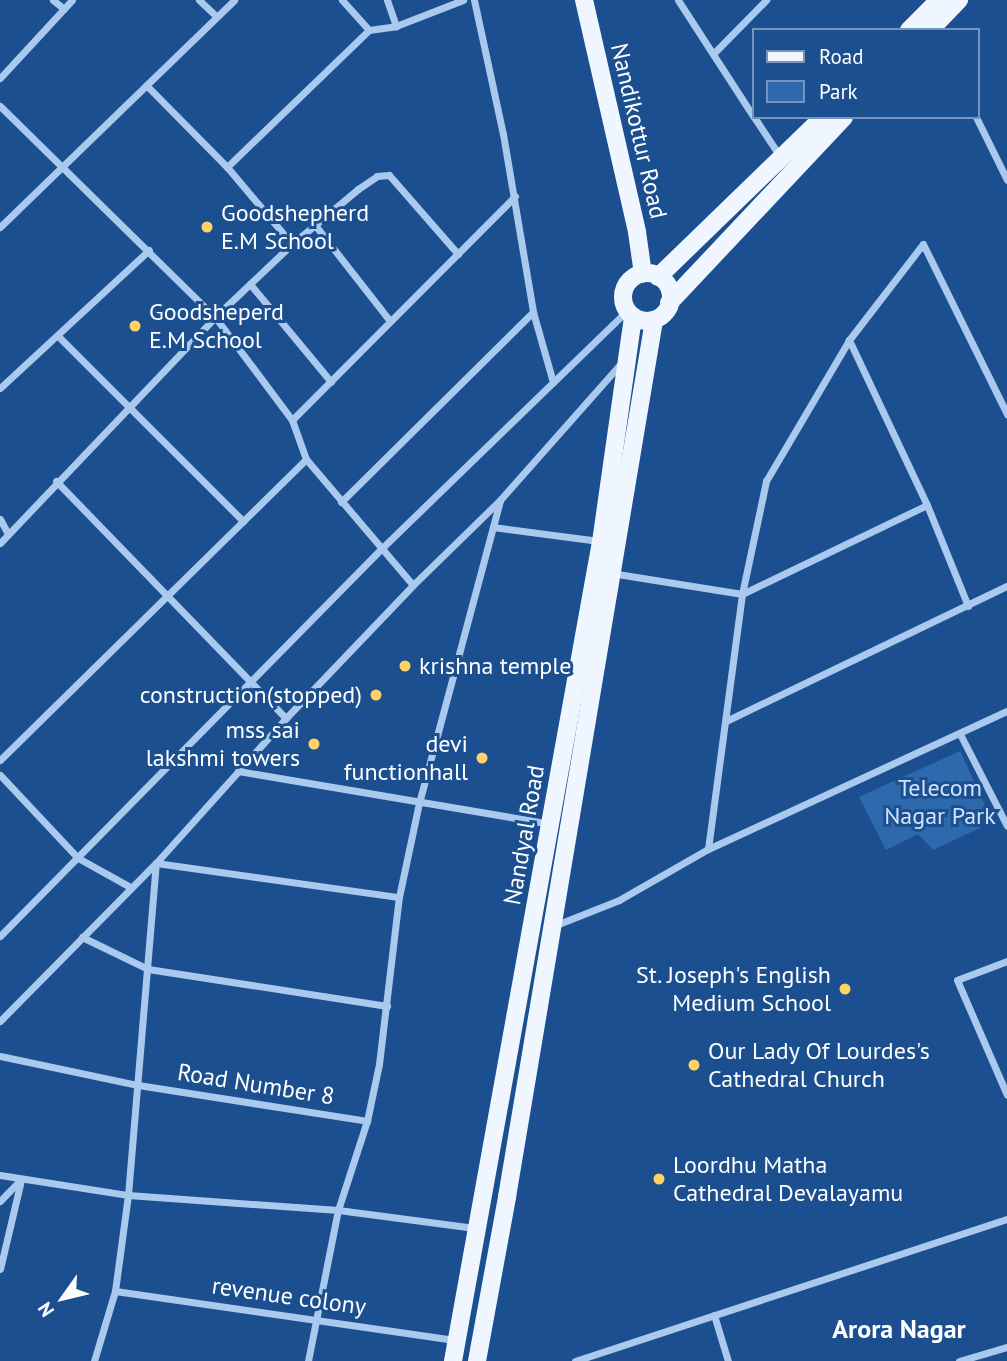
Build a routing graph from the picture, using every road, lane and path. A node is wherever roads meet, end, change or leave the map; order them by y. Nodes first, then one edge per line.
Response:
1 (53, 0) edge
2 (72, 0) edge
3 (199, 0) edge
4 (234, 0) edge
5 (342, 0) edge
6 (387, 0) edge
7 (463, 0) edge
8 (474, 0) edge
9 (584, 0) edge
10 (678, 0) edge
11 (766, 0) edge
12 (959, 0) edge
13 (934, 2) edge
14 (64, 9) junction
15 (216, 16) junction
16 (396, 26) junction
17 (911, 28) edge
18 (932, 28) edge
19 (369, 30) junction
20 (713, 54) junction
21 (0, 78) edge
22 (146, 85) junction
23 (0, 106) edge
24 (752, 114) edge
25 (755, 119) edge
26 (821, 119) edge
27 (842, 119) edge
28 (977, 119) edge
29 (781, 159) junction
30 (227, 167) junction
31 (62, 169) junction
32 (1007, 180) edge
33 (514, 196) junction
34 (315, 225) junction
35 (0, 227) edge
36 (292, 244) junction
37 (149, 250) junction
38 (458, 254) junction
39 (650, 275) junction
40 (250, 284) junction
41 (670, 303) junction
42 (533, 312) junction
43 (630, 314) junction
44 (215, 317) junction
45 (654, 320) junction
46 (390, 321) junction
47 (58, 336) junction
48 (849, 340) junction
49 (625, 358) junction
50 (331, 382) junction
51 (553, 382) junction
52 (0, 388) edge
53 (1007, 392) edge
54 (999, 396) junction
55 (128, 405) junction
56 (1007, 414) edge
57 (292, 420) junction
58 (306, 459) junction
59 (56, 481) junction
60 (500, 500) junction
61 (341, 502) junction
62 (927, 505) junction
63 (0, 519) edge
64 (243, 521) junction
65 (493, 527) junction
66 (8, 534) junction
67 (601, 542) junction
68 (0, 543) edge
69 (381, 549) junction
70 (611, 573) junction
71 (413, 585) junction
72 (1007, 586) edge
73 (169, 594) junction
74 (743, 594) junction
75 (968, 606) junction
76 (252, 681) junction
77 (1007, 711) edge
78 (286, 718) junction
79 (726, 721) junction
80 (961, 734) junction
81 (0, 760) edge
82 (238, 771) junction
83 (0, 775) edge
84 (419, 803) junction
85 (551, 824) junction
86 (1007, 826) edge
87 (708, 849) junction
88 (78, 858) junction
89 (156, 863) junction
90 (130, 887) junction
91 (399, 897) junction
92 (3, 926) edge
93 (552, 926) junction
94 (0, 936) edge
95 (82, 937) junction
96 (1007, 961) edge
97 (148, 969) junction
98 (387, 1006) junction
99 (0, 1021) edge
100 (0, 1056) edge
101 (138, 1085) junction
102 (1007, 1095) edge
103 (367, 1121) junction
104 (0, 1175) edge
105 (21, 1180) junction
106 (128, 1195) junction
107 (0, 1200) edge
108 (338, 1210) junction
109 (1007, 1219) edge
110 (478, 1228) junction
111 (0, 1269) edge
112 (115, 1291) junction
113 (714, 1315) junction
114 (318, 1319) junction
115 (458, 1340) junction
116 (1007, 1347) edge
117 (94, 1361) edge
118 (308, 1361) edge
119 (453, 1361) edge
120 (477, 1361) edge
121 (575, 1361) edge
122 (728, 1361) edge
123 (959, 1361) edge

1 - 14 street
2 - 14 street
3 - 15 street
4 - 15 street
5 - 19 street
6 - 16 street
7 - 16 street
8 - 33 street
9 - 39 main road, Nandikottur Road
10 - 20 street
11 - 20 street
12 - 18 main road
13 - 17 main road
14 - 21 street
15 - 22 street
16 - 19 street
19 - 30 street
20 - 24 street
22 - 30 street
22 - 31 street
23 - 31 street
25 - 29 street
26 - 29 main road
27 - 41 main road
28 - 32 street
29 - 39 main road
30 - 36 street
31 - 35 street
31 - 37 street
33 - 38 street
33 - 42 street
34 - 36 street
34 - 38 street
34 - 46 street
36 - 40 street
37 - 44 street
37 - 47 street
38 - 46 street
39 - 41 main road
39 - 43 main road
40 - 44 street
40 - 50 street
41 - 45 main road
42 - 51 street
42 - 61 street
43 - 45 main road
43 - 49 main road, Nandyal Road
43 - 51 street
44 - 55 street
44 - 57 street
45 - 70 main road, Nandyal Road
46 - 50 street
47 - 52 street
47 - 55 street
48 - 54 street
48 - 62 street
48 - 74 street
49 - 60 street
49 - 67 main road, Nandyal Road
50 - 57 street
51 - 69 street
53 - 54 street
54 - 56 street
55 - 59 street
55 - 64 street
57 - 58 street
58 - 61 street
58 - 64 street
59 - 66 street
59 - 73 street
60 - 65 street
60 - 71 street
61 - 69 street
62 - 74 street
62 - 75 street
63 - 66 street
64 - 73 street
65 - 67 street
65 - 84 street
66 - 68 street
67 - 85 main road, Nandyal Road
69 - 71 street
69 - 76 street
70 - 74 street
70 - 93 main road, Nandyal Road
71 - 78 street
72 - 75 street
73 - 76 street
73 - 81 street
74 - 79 street
75 - 79 street
76 - 78 street
76 - 88 street
77 - 80 street
78 - 82 street
79 - 87 street
80 - 86 street
80 - 87 street
82 - 84 street
82 - 89 street
83 - 88 street
84 - 85 street
84 - 91 street
85 - 110 main road, Nandyal Road
87 - 93 street
88 - 90 street
88 - 92 street
89 - 90 street
89 - 91 street
89 - 97 street
90 - 95 street
91 - 98 street
92 - 94 street
93 - 120 main road, Nandyal Road
95 - 97 street
95 - 99 street
96 - 102 street
97 - 98 street
97 - 101 street
98 - 103 street
100 - 101 street, Road Number 8
101 - 103 street, Road Number 8
101 - 106 street
103 - 108 street
104 - 105 street
105 - 106 street
105 - 107 street
105 - 111 street
106 - 108 street
106 - 112 street
108 - 110 street
108 - 114 street
109 - 113 street
110 - 115 main road, Nandyal Road
112 - 114 street, revenue colony
112 - 117 street
113 - 121 street
113 - 122 street
114 - 115 street, revenue colony
114 - 118 street
115 - 119 main road, Nandyal Road
116 - 123 street

